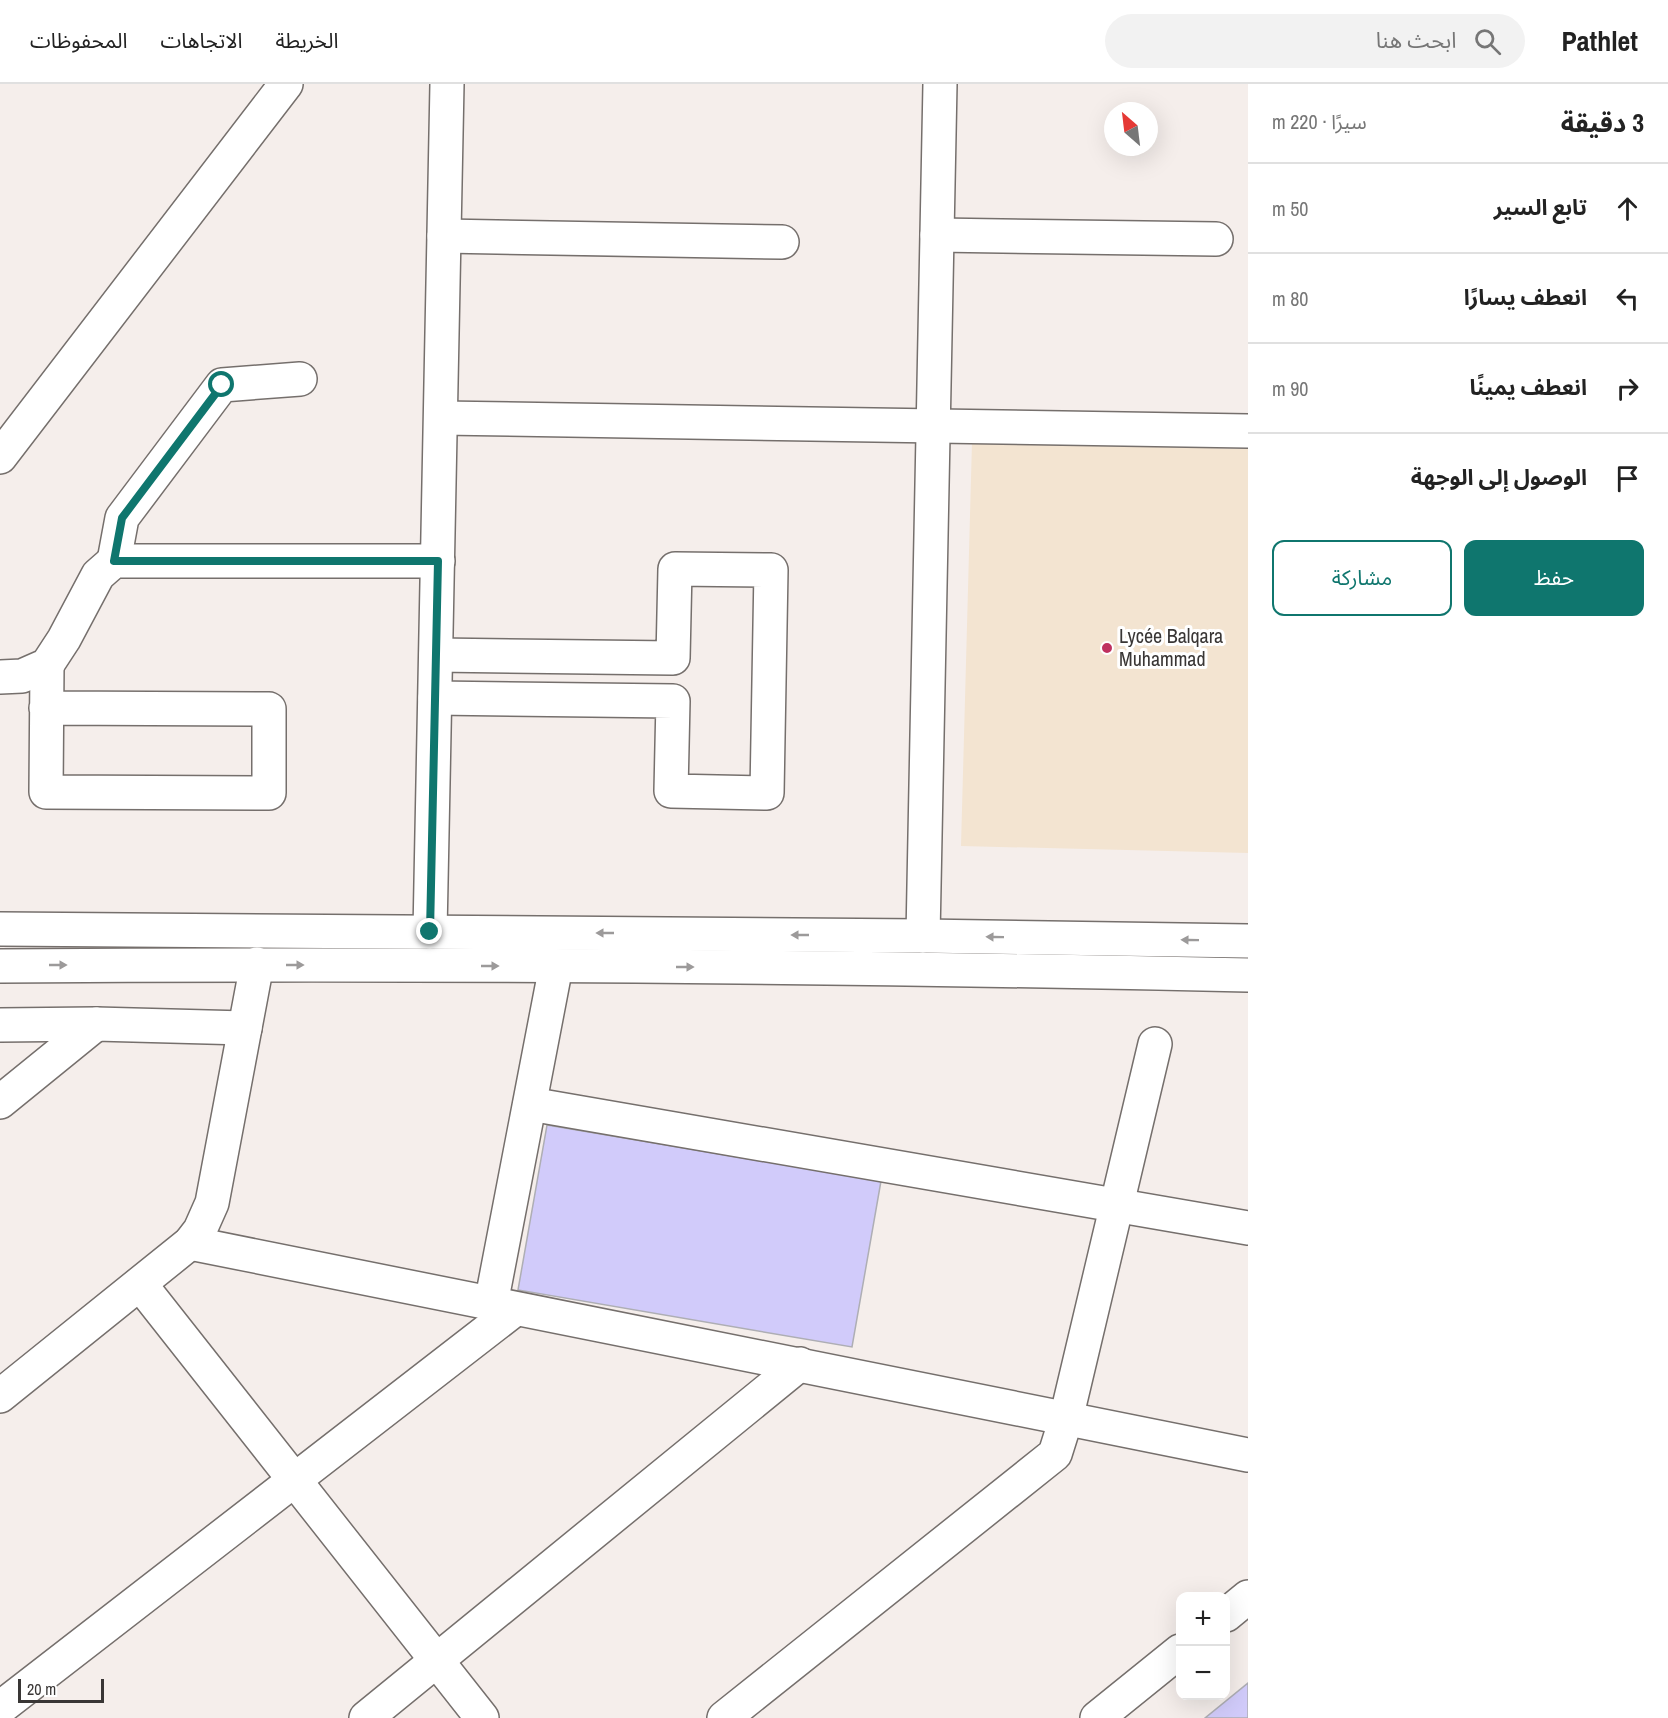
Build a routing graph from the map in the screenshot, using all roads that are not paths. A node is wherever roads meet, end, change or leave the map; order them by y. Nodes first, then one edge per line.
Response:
1 (286, 84) edge
2 (447, 84) edge
3 (940, 84) edge
4 (937, 235) junction
5 (444, 236) junction
6 (1215, 239) dead end
7 (782, 242) dead end
8 (300, 379) dead end
9 (441, 418) junction
10 (934, 426) junction
11 (1248, 431) edge
12 (0, 457) edge
13 (114, 561) junction
14 (438, 561) junction
15 (436, 655) junction
16 (673, 658) junction
17 (47, 665) junction
18 (0, 677) edge
19 (435, 698) junction
20 (673, 701) junction
21 (46, 708) junction
22 (0, 929) edge
23 (430, 932) junction
24 (923, 936) junction
25 (1248, 941) edge
26 (257, 964) junction
27 (0, 966) edge
28 (556, 966) junction
29 (1248, 975) edge
30 (96, 1024) junction
31 (0, 1025) edge
32 (245, 1028) junction
33 (1155, 1044) dead end
34 (0, 1102) edge
35 (530, 1104) junction
36 (1117, 1205) junction
37 (1248, 1228) edge
38 (190, 1244) junction
39 (140, 1284) junction
40 (502, 1307) junction
41 (800, 1364) junction
42 (0, 1396) edge
43 (1066, 1419) junction
44 (1248, 1455) edge
45 (295, 1480) junction
46 (1248, 1597) edge
47 (1230, 1612) edge
48 (1176, 1654) edge
49 (437, 1660) junction
50 (0, 1708) edge
51 (366, 1718) edge
52 (482, 1718) edge
53 (724, 1718) edge
54 (1097, 1718) edge

1 - 12 street
2 - 5 street
3 - 4 street
4 - 6 street
4 - 10 street
5 - 7 street
5 - 9 street
8 - 13 street
9 - 10 street
9 - 14 street
10 - 11 street
10 - 24 street
13 - 14 street
13 - 17 street
14 - 15 street
15 - 16 street
15 - 19 street
16 - 20 street
16 - 20 street
17 - 18 street
17 - 21 street
19 - 20 street
19 - 23 street
21 - 21 street
22 - 23 street
24 -> 23 street
25 -> 24 street
27 -> 26 street
26 -> 28 street
26 - 32 street
28 -> 29 street
28 - 35 street
30 - 31 street
30 - 32 street
30 - 34 street
32 - 38 street
33 - 36 street
35 - 36 street
35 - 40 street
36 - 37 street
36 - 43 street
38 - 39 street
38 - 40 street
39 - 42 street
39 - 45 street
40 - 41 street
40 - 45 street
41 - 43 street
41 - 49 street
43 - 44 street
43 - 53 street
45 - 49 street
45 - 50 street
46 - 47 street
48 - 54 street
49 - 51 street
49 - 52 street

